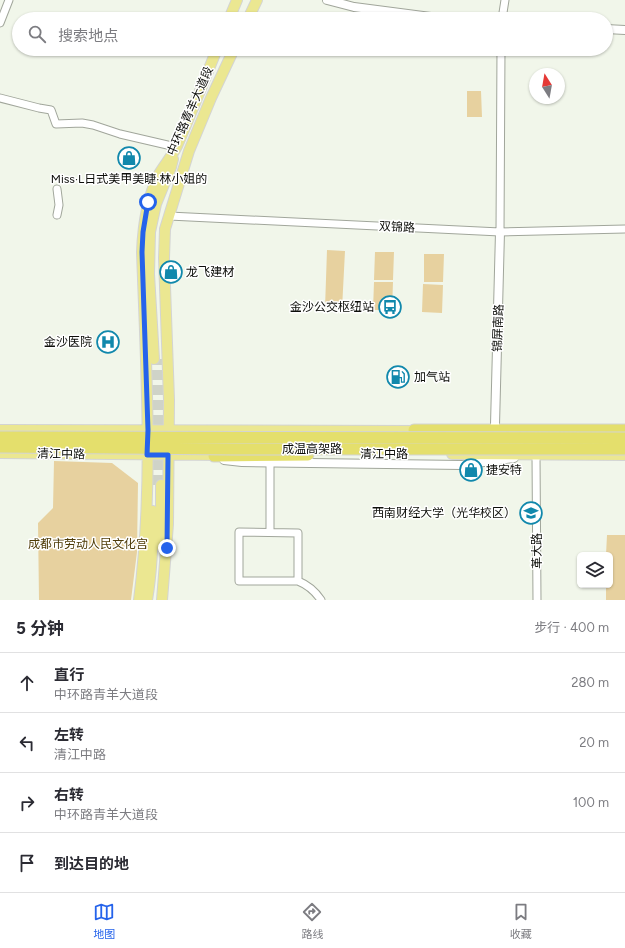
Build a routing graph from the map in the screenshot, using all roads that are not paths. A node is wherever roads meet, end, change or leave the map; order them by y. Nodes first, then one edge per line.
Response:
1 (9, 0) edge
2 (237, 0) edge
3 (257, 0) edge
4 (327, 0) edge
5 (505, 0) edge
6 (232, 12) edge
7 (251, 12) edge
8 (391, 12) edge
9 (503, 12) edge
10 (0, 23) edge
11 (613, 29) edge
12 (625, 30) edge
13 (214, 56) edge
14 (231, 56) edge
15 (501, 56) edge
16 (0, 98) edge
17 (176, 147) junction
18 (189, 151) junction
19 (57, 189) dead end
20 (56, 215) dead end
21 (169, 216) junction
22 (625, 229) edge
23 (500, 232) junction
24 (625, 425) edge
25 (493, 427) junction
26 (148, 430) junction
27 (169, 430) junction
28 (414, 430) junction
29 (625, 430) edge
30 (0, 431) edge
31 (625, 434) edge
32 (0, 437) edge
33 (35, 437) junction
34 (625, 438) edge
35 (0, 447) edge
36 (625, 449) edge
37 (0, 452) edge
38 (535, 453) junction
39 (147, 455) junction
40 (168, 455) junction
41 (181, 455) junction
42 (625, 455) edge
43 (214, 456) junction
44 (270, 462) junction
45 (270, 532) junction
46 (298, 581) junction
47 (139, 600) edge
48 (147, 600) edge
49 (156, 600) edge
50 (162, 600) edge
51 (321, 600) edge
52 (537, 600) edge

1 - 10 street
2 - 6 main road
3 - 7 main road
4 - 8 street
5 - 9 street
11 - 12 street
13 - 17 main road, 中环路青羊大道段
14 - 18 main road, 中环路青羊大道段
15 - 23 street
16 - 17 street
17 - 18 main road
17 - 26 main road, 中环路青羊大道段
18 - 21 main road, 中环路青羊大道段
19 - 20 street
21 - 23 street, 双锦路
21 - 27 main road, 中环路青羊大道段
22 - 23 street, 双锦路
23 - 25 street, 锦屏南路
24 - 25 street
25 - 28 highway
25 - 29 highway
26 - 27 main road, 清江中路
26 - 30 main road, 清江中路
26 - 39 main road, 中环路青羊大道段
27 - 28 main road, 清江中路
27 - 40 main road, 中环路青羊大道段
28 - 31 main road, 清江中路
30 - 33 highway, bridge
32 - 33 highway, 成温高架路, bridge
33 - 34 highway, 成温高架路, bridge
35 - 38 highway, 成温高架路, bridge
36 - 38 highway, 成温高架路, bridge
37 - 39 main road, 清江中路
38 - 42 main road, 清江中路
38 - 43 main road, 清江中路
38 - 43 highway, bridge
38 - 44 street
38 - 52 street, 革大路
39 - 40 main road, 清江中路
39 - 47 main road, 中环路青羊大道段
40 - 41 main road, 清江中路
40 - 50 main road, 中环路青羊大道段
41 - 43 main road, 清江中路
41 - 44 street
44 - 45 street
45 - 46 street
45 - 46 street
46 - 51 street
48 - 49 main road

